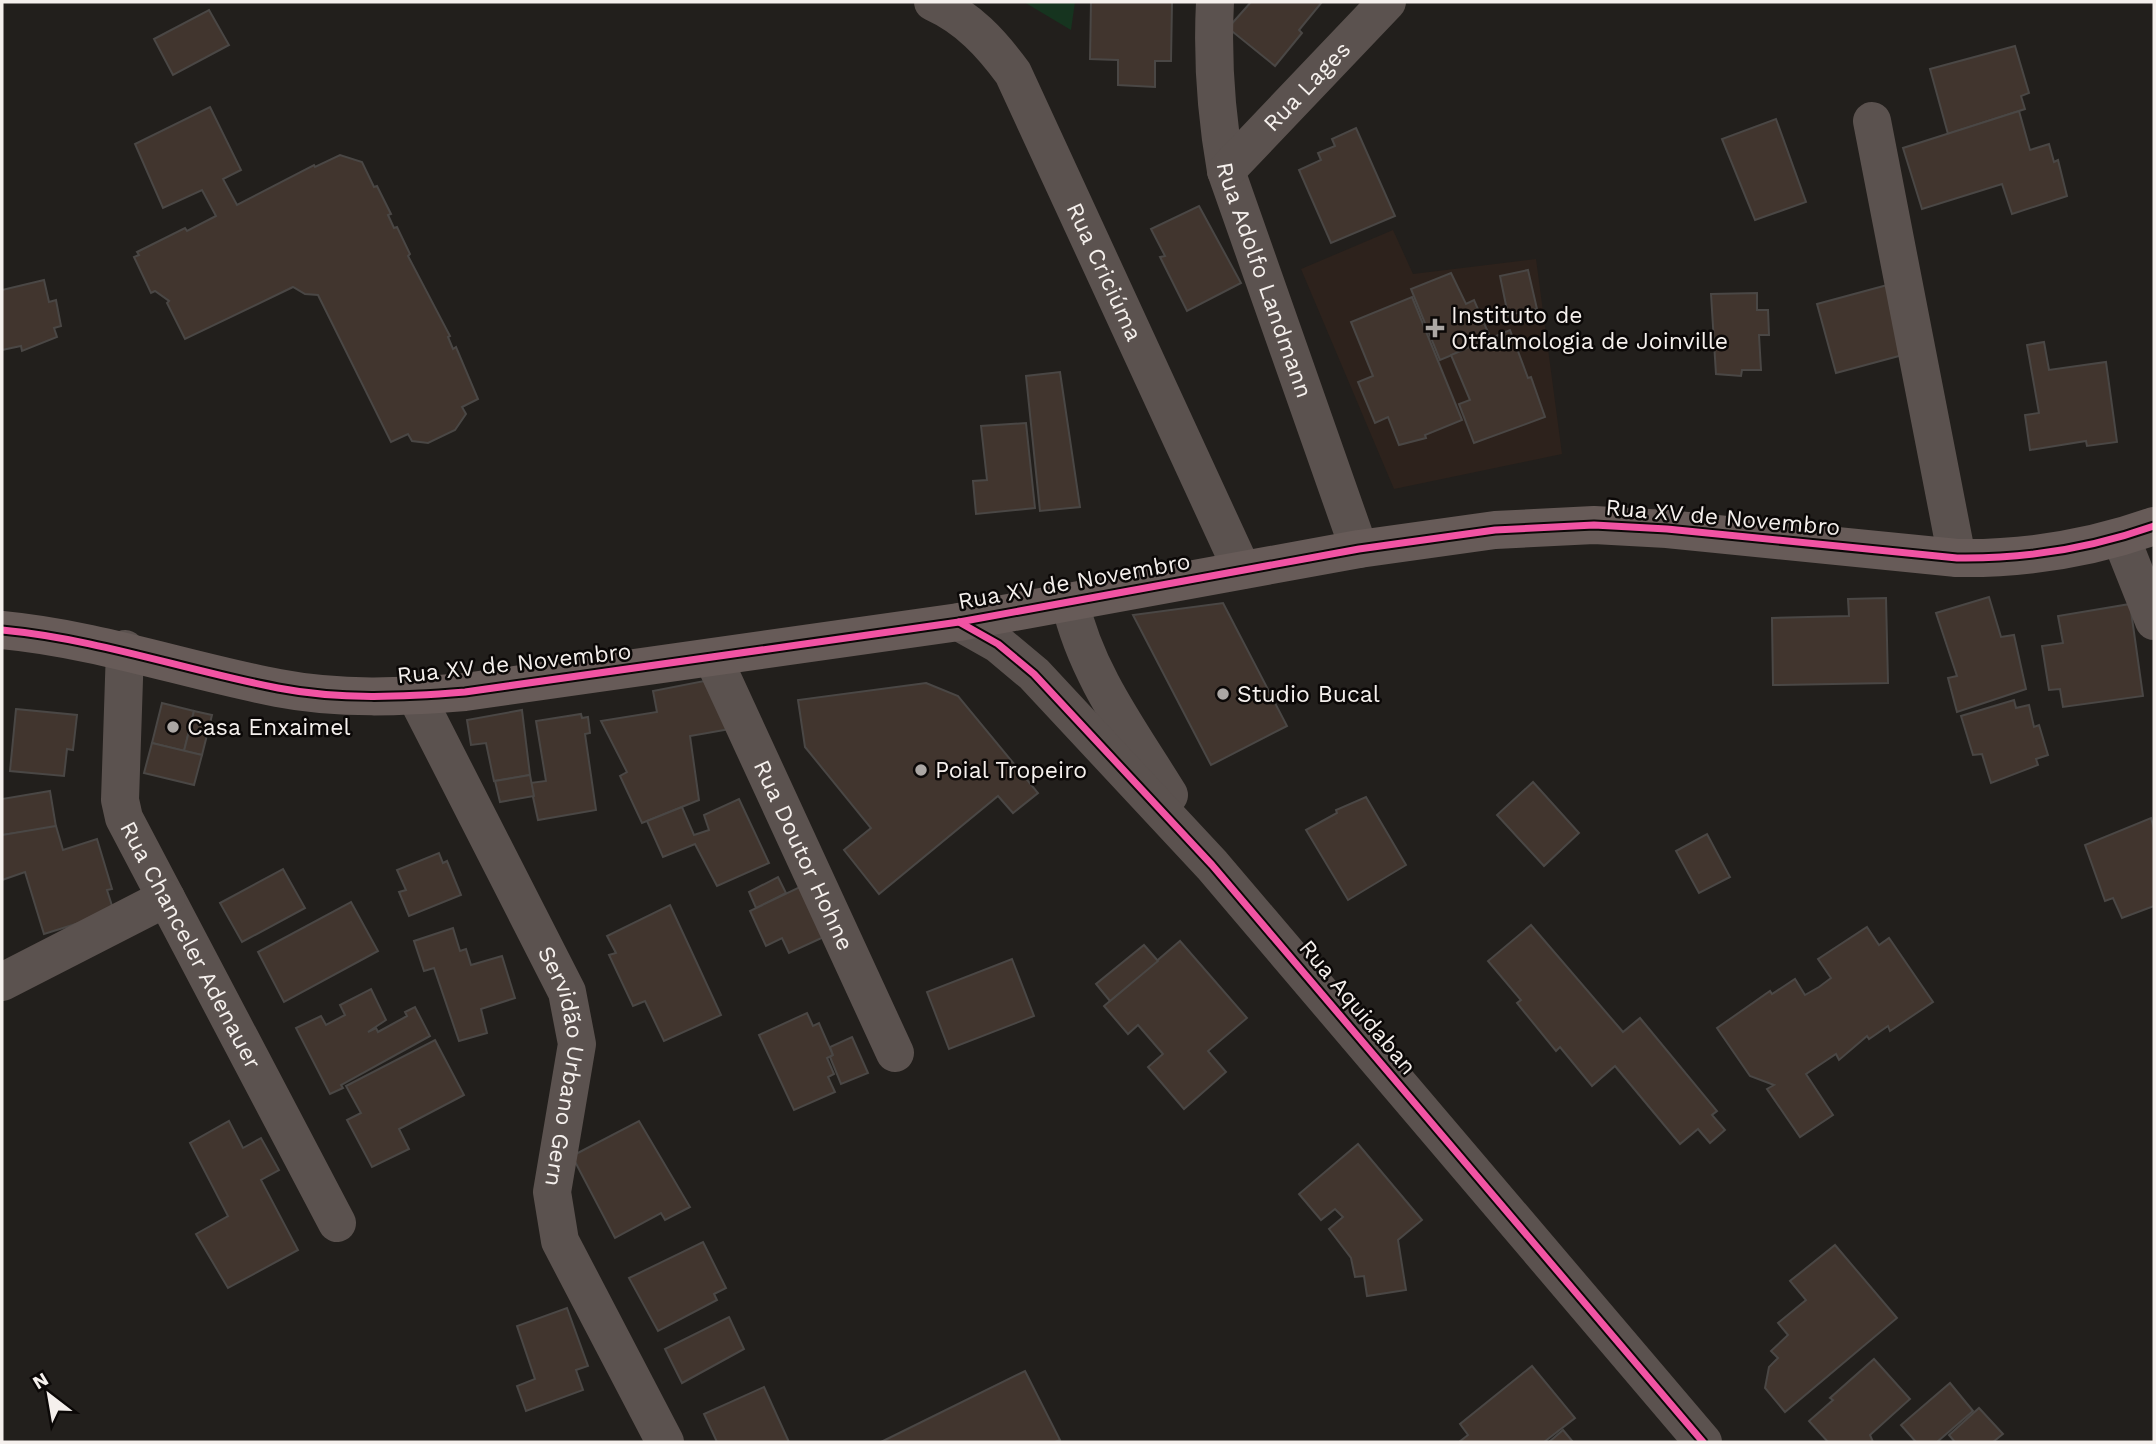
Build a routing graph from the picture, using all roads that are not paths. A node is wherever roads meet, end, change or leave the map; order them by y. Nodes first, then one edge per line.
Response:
1 (933, 2) edge
2 (1215, 2) edge
3 (1387, 2) edge
4 (1872, 121) dead end
5 (1226, 171) junction
6 (2138, 532) edge
7 (1359, 549) junction
8 (1957, 558) junction
9 (1241, 570) junction
10 (1070, 602) junction
11 (2154, 621) edge
12 (959, 622) junction
13 (2, 630) edge
14 (125, 649) junction
15 (713, 658) junction
16 (416, 696) junction
17 (1212, 865) junction
18 (166, 898) junction
19 (2, 982) edge
20 (895, 1053) dead end
21 (337, 1223) dead end
22 (665, 1442) edge
23 (1703, 1442) edge

1 - 9 street, Rua Criciúma
2 - 5 street, Rua Adolfo Landmann
3 - 5 street, Rua Lages
4 - 8 street
5 - 7 street, Rua Adolfo Landmann
6 - 8 main road, Rua XV de Novembro
6 - 11 street
7 - 8 main road, Rua XV de Novembro
7 - 9 main road, Rua XV de Novembro
9 - 10 main road, Rua XV de Novembro
10 - 12 main road, Rua XV de Novembro
10 - 17 street, Rua Aquidaban
12 - 15 main road, Rua XV de Novembro
12 - 17 street, Rua Aquidaban
13 - 14 main road, Rua XV de Novembro
14 - 16 main road, Rua XV de Novembro
14 - 18 street, Rua Chanceler Adenauer
15 - 16 main road, Rua XV de Novembro
15 - 20 street, Rua Doutor Hohne
16 - 22 street, Servidão Urbano Gern
17 - 23 street, Rua Aquidaban
18 - 19 street
18 - 21 street, Rua Chanceler Adenauer

